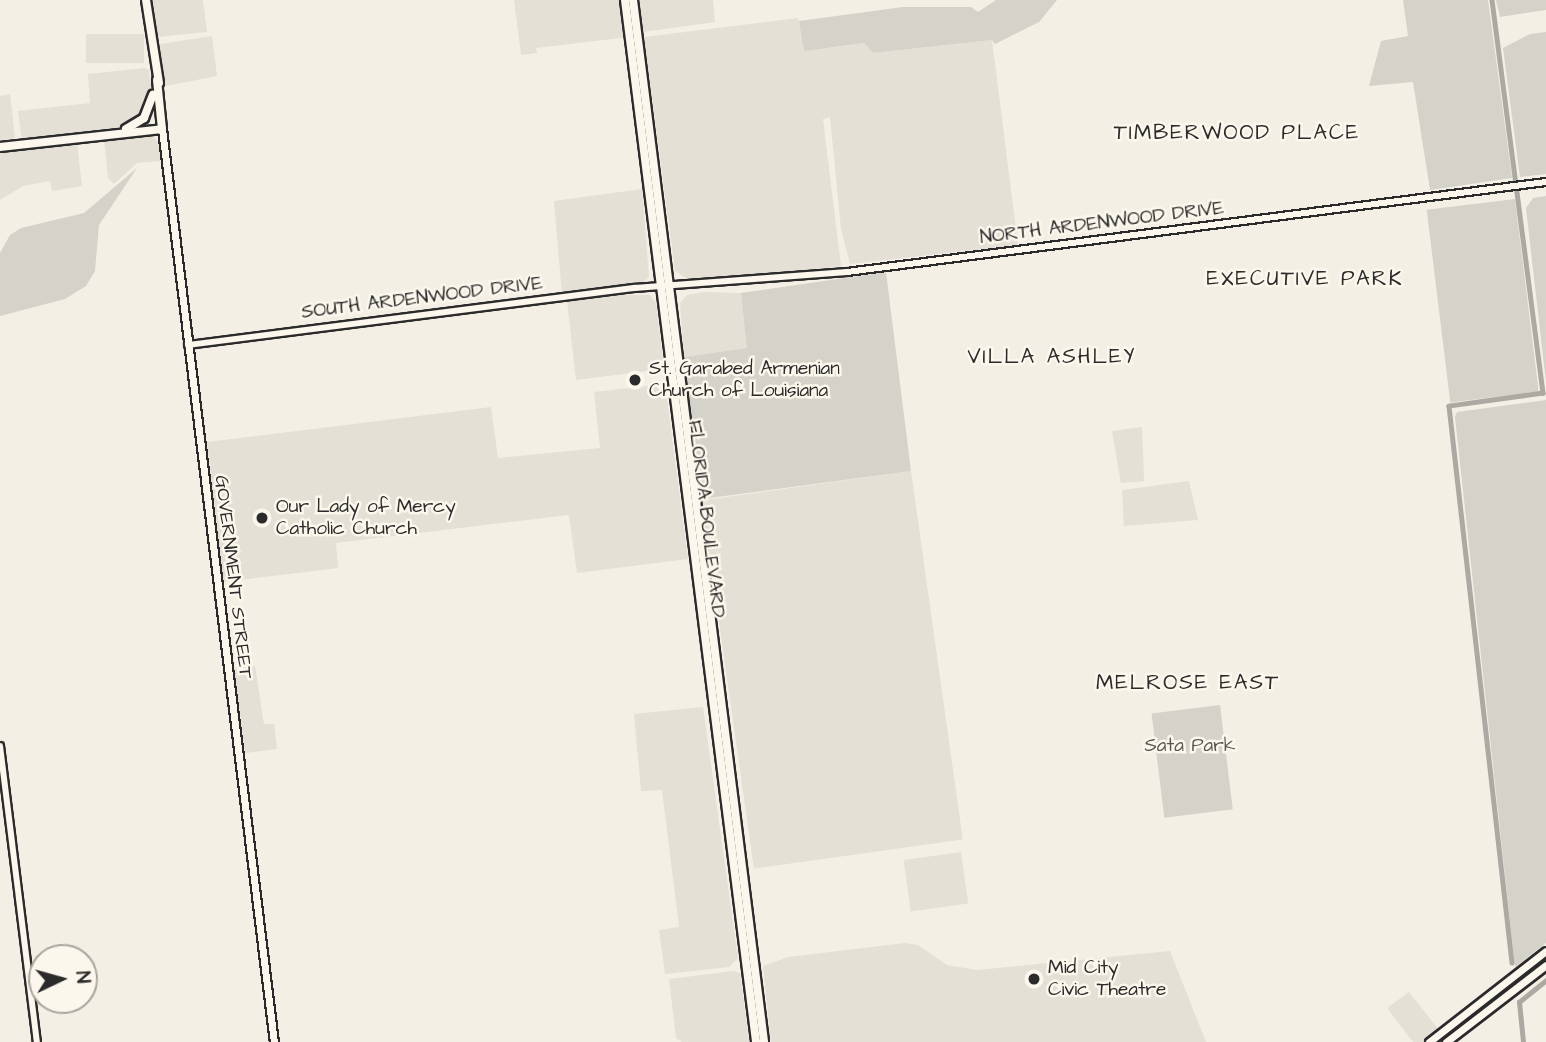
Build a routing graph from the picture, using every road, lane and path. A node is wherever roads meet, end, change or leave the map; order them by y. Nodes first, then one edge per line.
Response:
1 (146, 0) edge
2 (625, 0) edge
3 (633, 0) edge
4 (157, 80) junction
5 (156, 93) junction
6 (161, 116) junction
7 (162, 129) junction
8 (122, 133) junction
9 (0, 147) edge
10 (1546, 181) edge
11 (652, 184) junction
12 (664, 285) junction
13 (188, 345) junction
14 (690, 491) junction
15 (0, 746) edge
16 (736, 890) junction
17 (747, 912) junction
18 (1546, 951) edge
19 (1544, 967) edge
20 (37, 1042) edge
21 (274, 1042) edge
22 (756, 1042) edge
23 (764, 1042) edge
24 (1429, 1042) edge
25 (1446, 1042) edge

1 - 4 main road, GOVERNMENT STREET
2 - 11 main road, FLORIDA BOULEVARD
3 - 11 main road, FLORIDA BOULEVARD
4 - 5 main road, GOVERNMENT STREET
4 - 6 main road, GOVERNMENT STREET
5 - 6 main road, GOVERNMENT STREET
5 - 8 main road
6 - 7 main road, GOVERNMENT STREET
7 - 8 main road
7 - 13 main road, GOVERNMENT STREET
8 - 9 main road
10 - 12 street, NORTH ARDENWOOD DRIVE
11 - 12 main road, FLORIDA BOULEVARD
12 - 13 street, SOUTH ARDENWOOD DRIVE
12 - 14 main road, FLORIDA BOULEVARD
13 - 21 main road, GOVERNMENT STREET
14 - 16 main road, FLORIDA BOULEVARD
14 - 17 main road, FLORIDA BOULEVARD
15 - 20 street
16 - 17 main road
16 - 22 main road, FLORIDA BOULEVARD
17 - 23 main road, FLORIDA BOULEVARD
18 - 24 main road
19 - 25 main road

